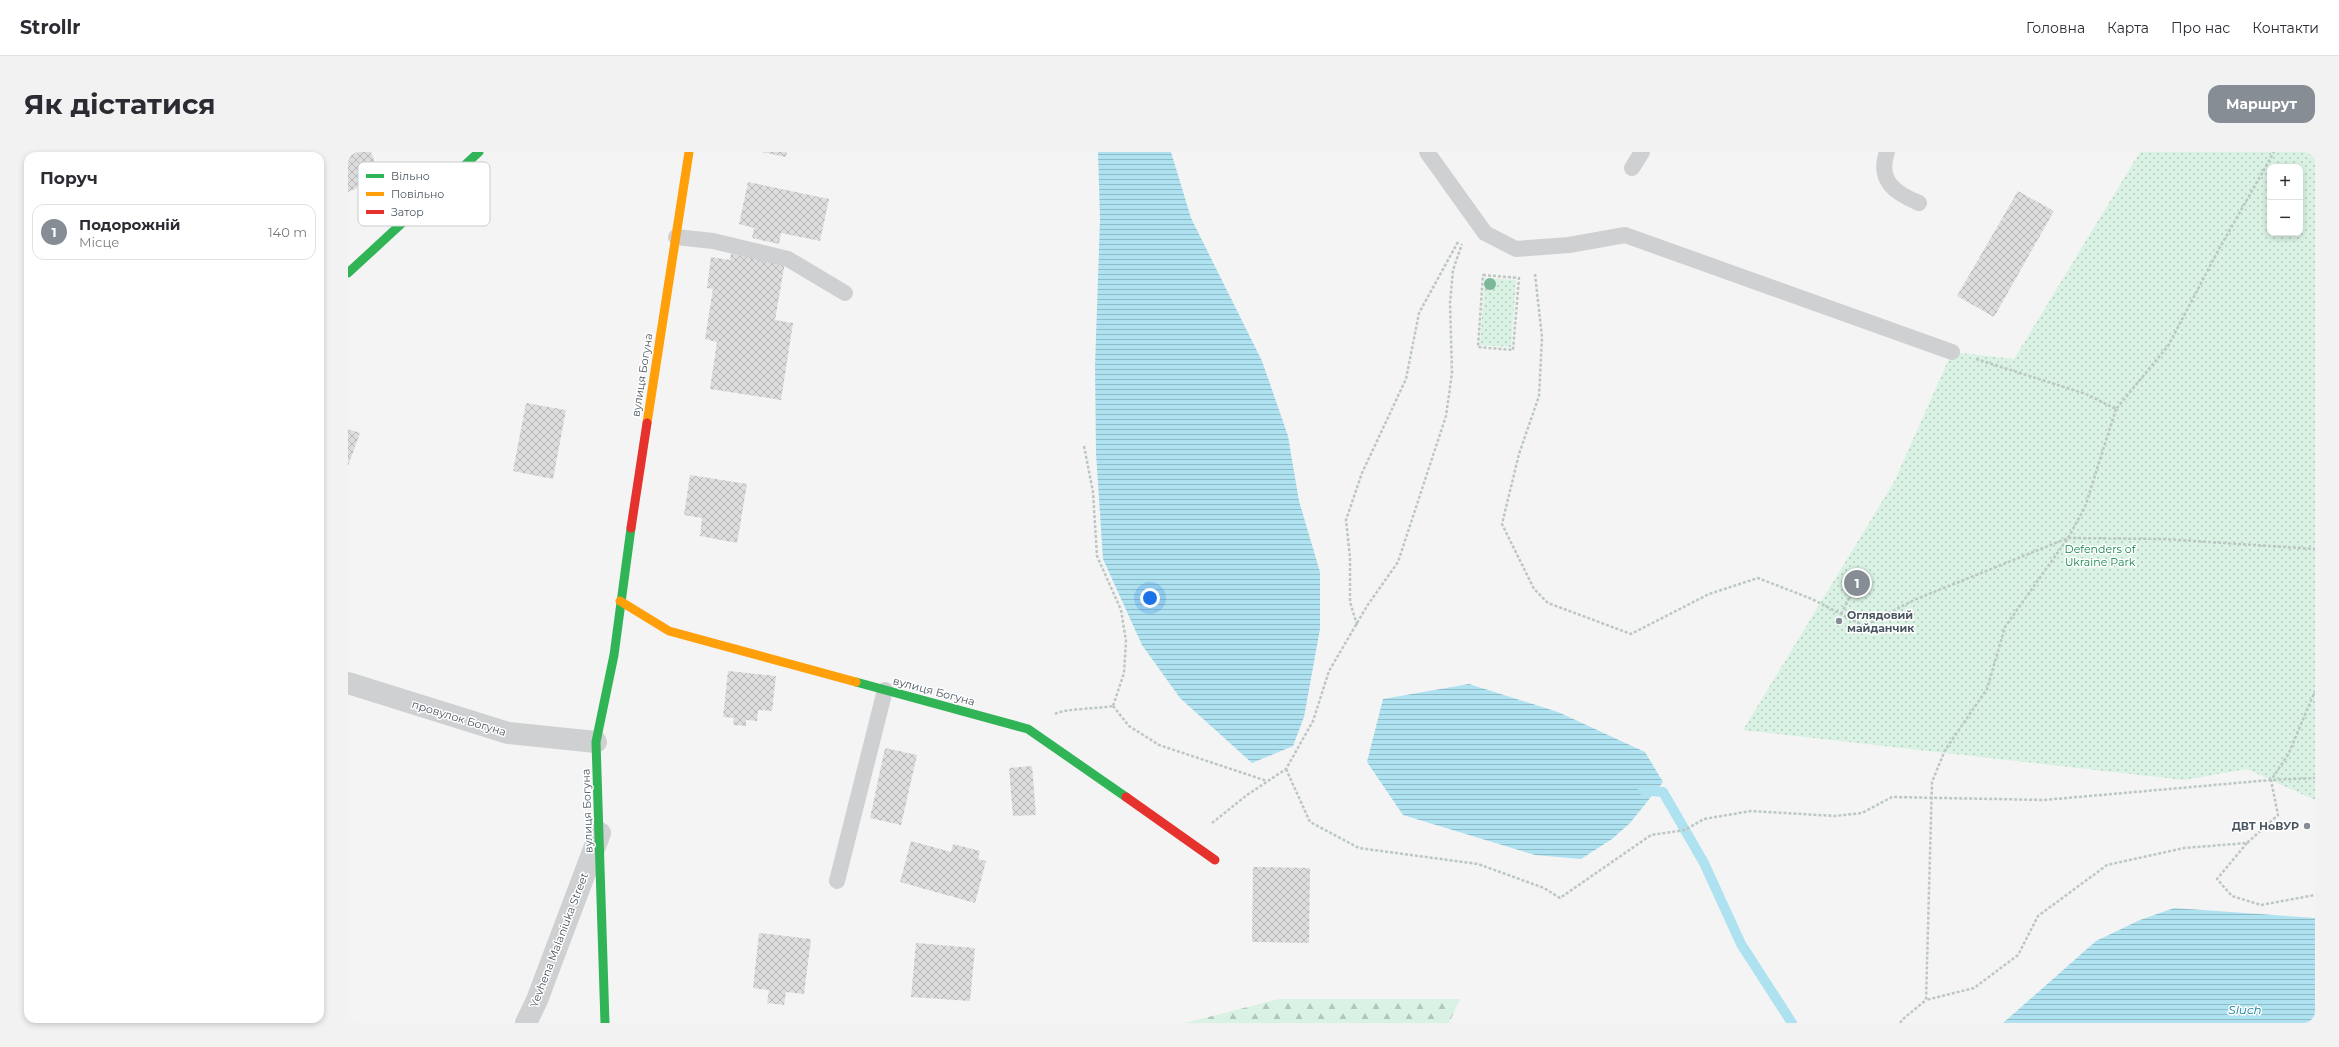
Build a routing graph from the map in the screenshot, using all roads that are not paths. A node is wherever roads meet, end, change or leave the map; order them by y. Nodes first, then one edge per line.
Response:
1 (478, 152) edge
2 (688, 152) edge
3 (1427, 152) edge
4 (1642, 152) edge
5 (1887, 152) edge
6 (467, 162) edge
7 (1632, 168) dead end
8 (1919, 203) dead end
9 (398, 226) edge
10 (676, 237) junction
11 (348, 273) edge
12 (845, 293) dead end
13 (1952, 352) road end
14 (620, 601) junction
15 (348, 683) edge
16 (885, 690) junction
17 (596, 742) junction
18 (600, 833) junction
19 (1215, 860) dead end
20 (837, 881) dead end
21 (526, 1023) edge
22 (605, 1023) edge

1 - 6 street
2 - 10 street, вулиця Богуна
3 - 13 lane
4 - 7 lane
5 - 8 lane
9 - 11 street
10 - 12 lane
10 - 14 street, вулиця Богуна
14 - 16 street, вулиця Богуна
14 - 17 street, вулиця Богуна
15 - 17 street, провулок Богуна
16 - 19 street, вулиця Богуна
16 - 20 lane
17 - 18 street, вулиця Богуна
18 - 21 street, Yevhena Malaniuka Street
18 - 22 street, вулиця Богуна

